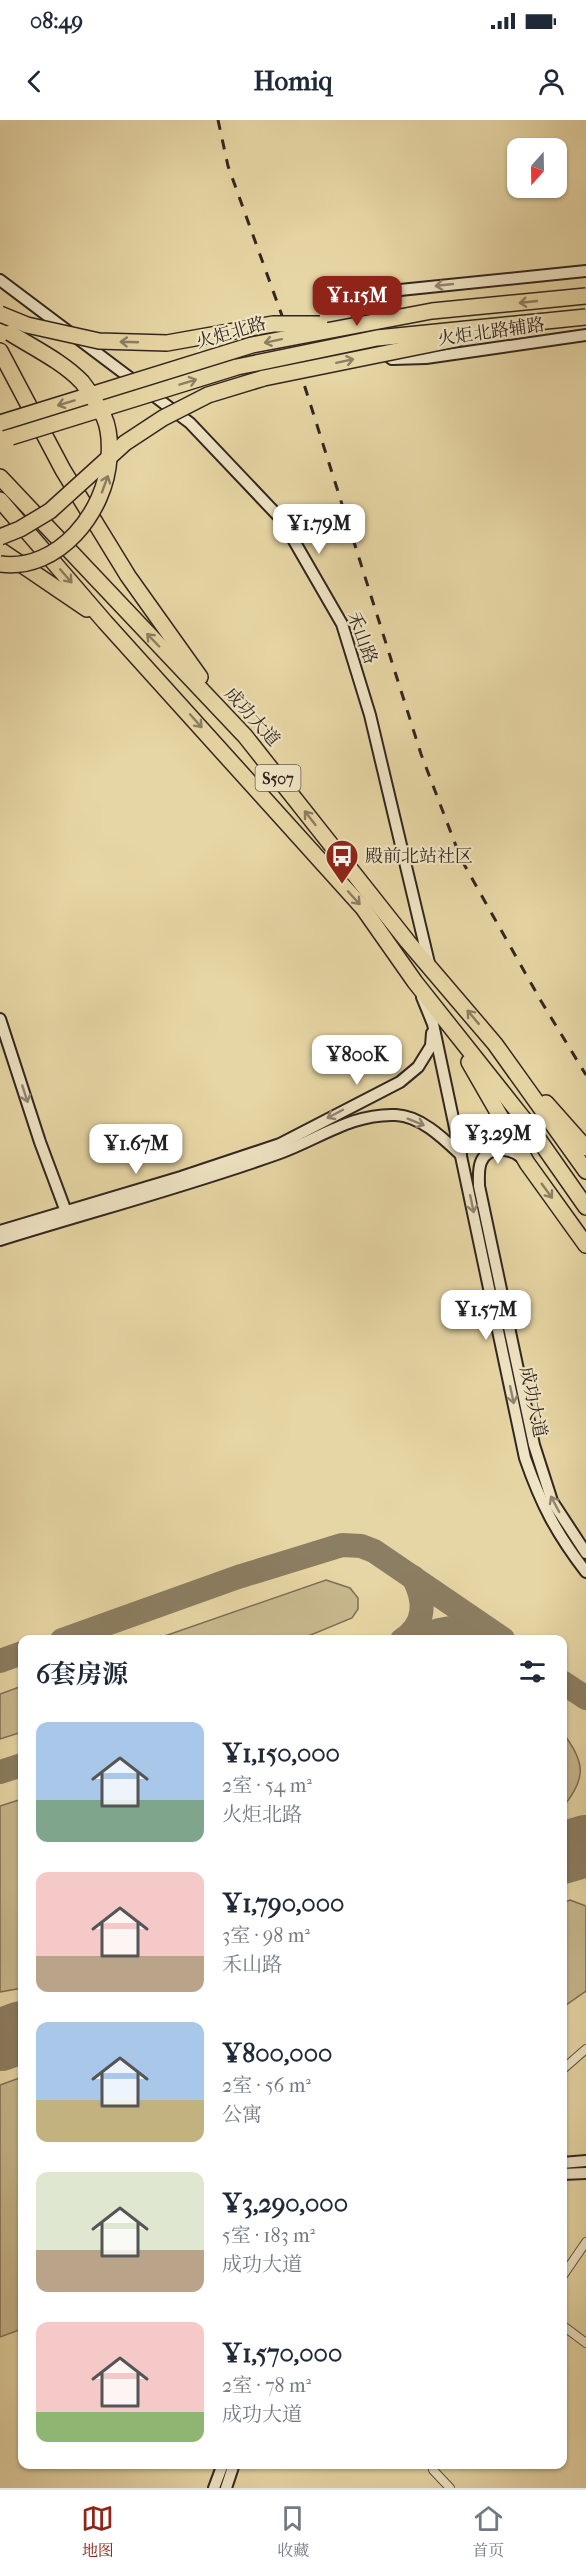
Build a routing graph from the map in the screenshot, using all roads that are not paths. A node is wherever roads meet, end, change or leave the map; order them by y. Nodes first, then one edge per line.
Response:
1 (586, 272) edge
2 (0, 280) edge
3 (586, 296) edge
4 (0, 314) edge
5 (586, 317) edge
6 (353, 325) junction
7 (510, 325) junction
8 (0, 328) edge
9 (586, 335) edge
10 (0, 351) edge
11 (0, 423) edge
12 (6, 438) edge
13 (0, 477) edge
14 (0, 500) edge
15 (0, 537) edge
16 (0, 550) edge
17 (0, 564) edge
18 (105, 622) junction
19 (245, 736) junction
20 (429, 964) junction
21 (0, 1019) edge
22 (437, 1020) junction
23 (495, 1044) junction
24 (532, 1098) junction
25 (586, 1148) edge
26 (461, 1155) junction
27 (527, 1163) junction
28 (586, 1166) edge
29 (586, 1172) edge
30 (586, 1207) edge
31 (67, 1215) junction
32 (0, 1230) edge
33 (0, 1240) edge
34 (586, 1245) edge
35 (586, 1553) edge
36 (586, 1572) edge
37 (586, 2049) edge
38 (567, 2066) edge
39 (586, 2161) edge
40 (567, 2163) edge
41 (586, 2173) edge
42 (567, 2174) edge
43 (586, 2242) edge
44 (567, 2270) edge
45 (567, 2329) edge
46 (586, 2343) edge
47 (221, 2469) edge
48 (232, 2469) edge
49 (433, 2469) edge
50 (214, 2488) edge
51 (226, 2488) edge
52 (450, 2488) edge

1 -> 9 main road, 火炬北路辅路
2 - 20 main road, 禾山路
3 -> 6 highway, 火炬北路, bridge
6 -> 4 highway, bridge
5 - 7 highway, 火炬北路, bridge
6 -> 11 highway, 火炬北路, bridge
12 -> 7 highway, 火炬北路, bridge
15 -> 7 highway, bridge
17 -> 8 highway, bridge
10 - 19 highway
19 -> 13 highway, 成功大道 / S507
14 -> 18 highway, S507
16 - 18 highway
18 -> 22 highway, S507
20 -> 19 highway, 成功大道 / S507
23 -> 20 highway, 成功大道 / S507
21 -> 31 main road
22 - 26 main road, 成功大道
22 - 27 highway
22 - 30 highway, S507
22 -> 31 main road
23 - 24 highway, 成功大道 / S507
23 - 25 highway
24 - 28 highway, S507
24 - 29 highway, 成功大道
31 -> 26 main road
26 -> 36 main road, 成功大道
27 -> 34 highway
35 -> 27 main road, 成功大道
31 - 32 main road
31 - 33 main road
37 - 38 street
39 - 40 main road
41 - 42 main road
43 - 44 street
45 - 46 street
47 - 50 main road
48 - 51 main road
49 - 52 street

